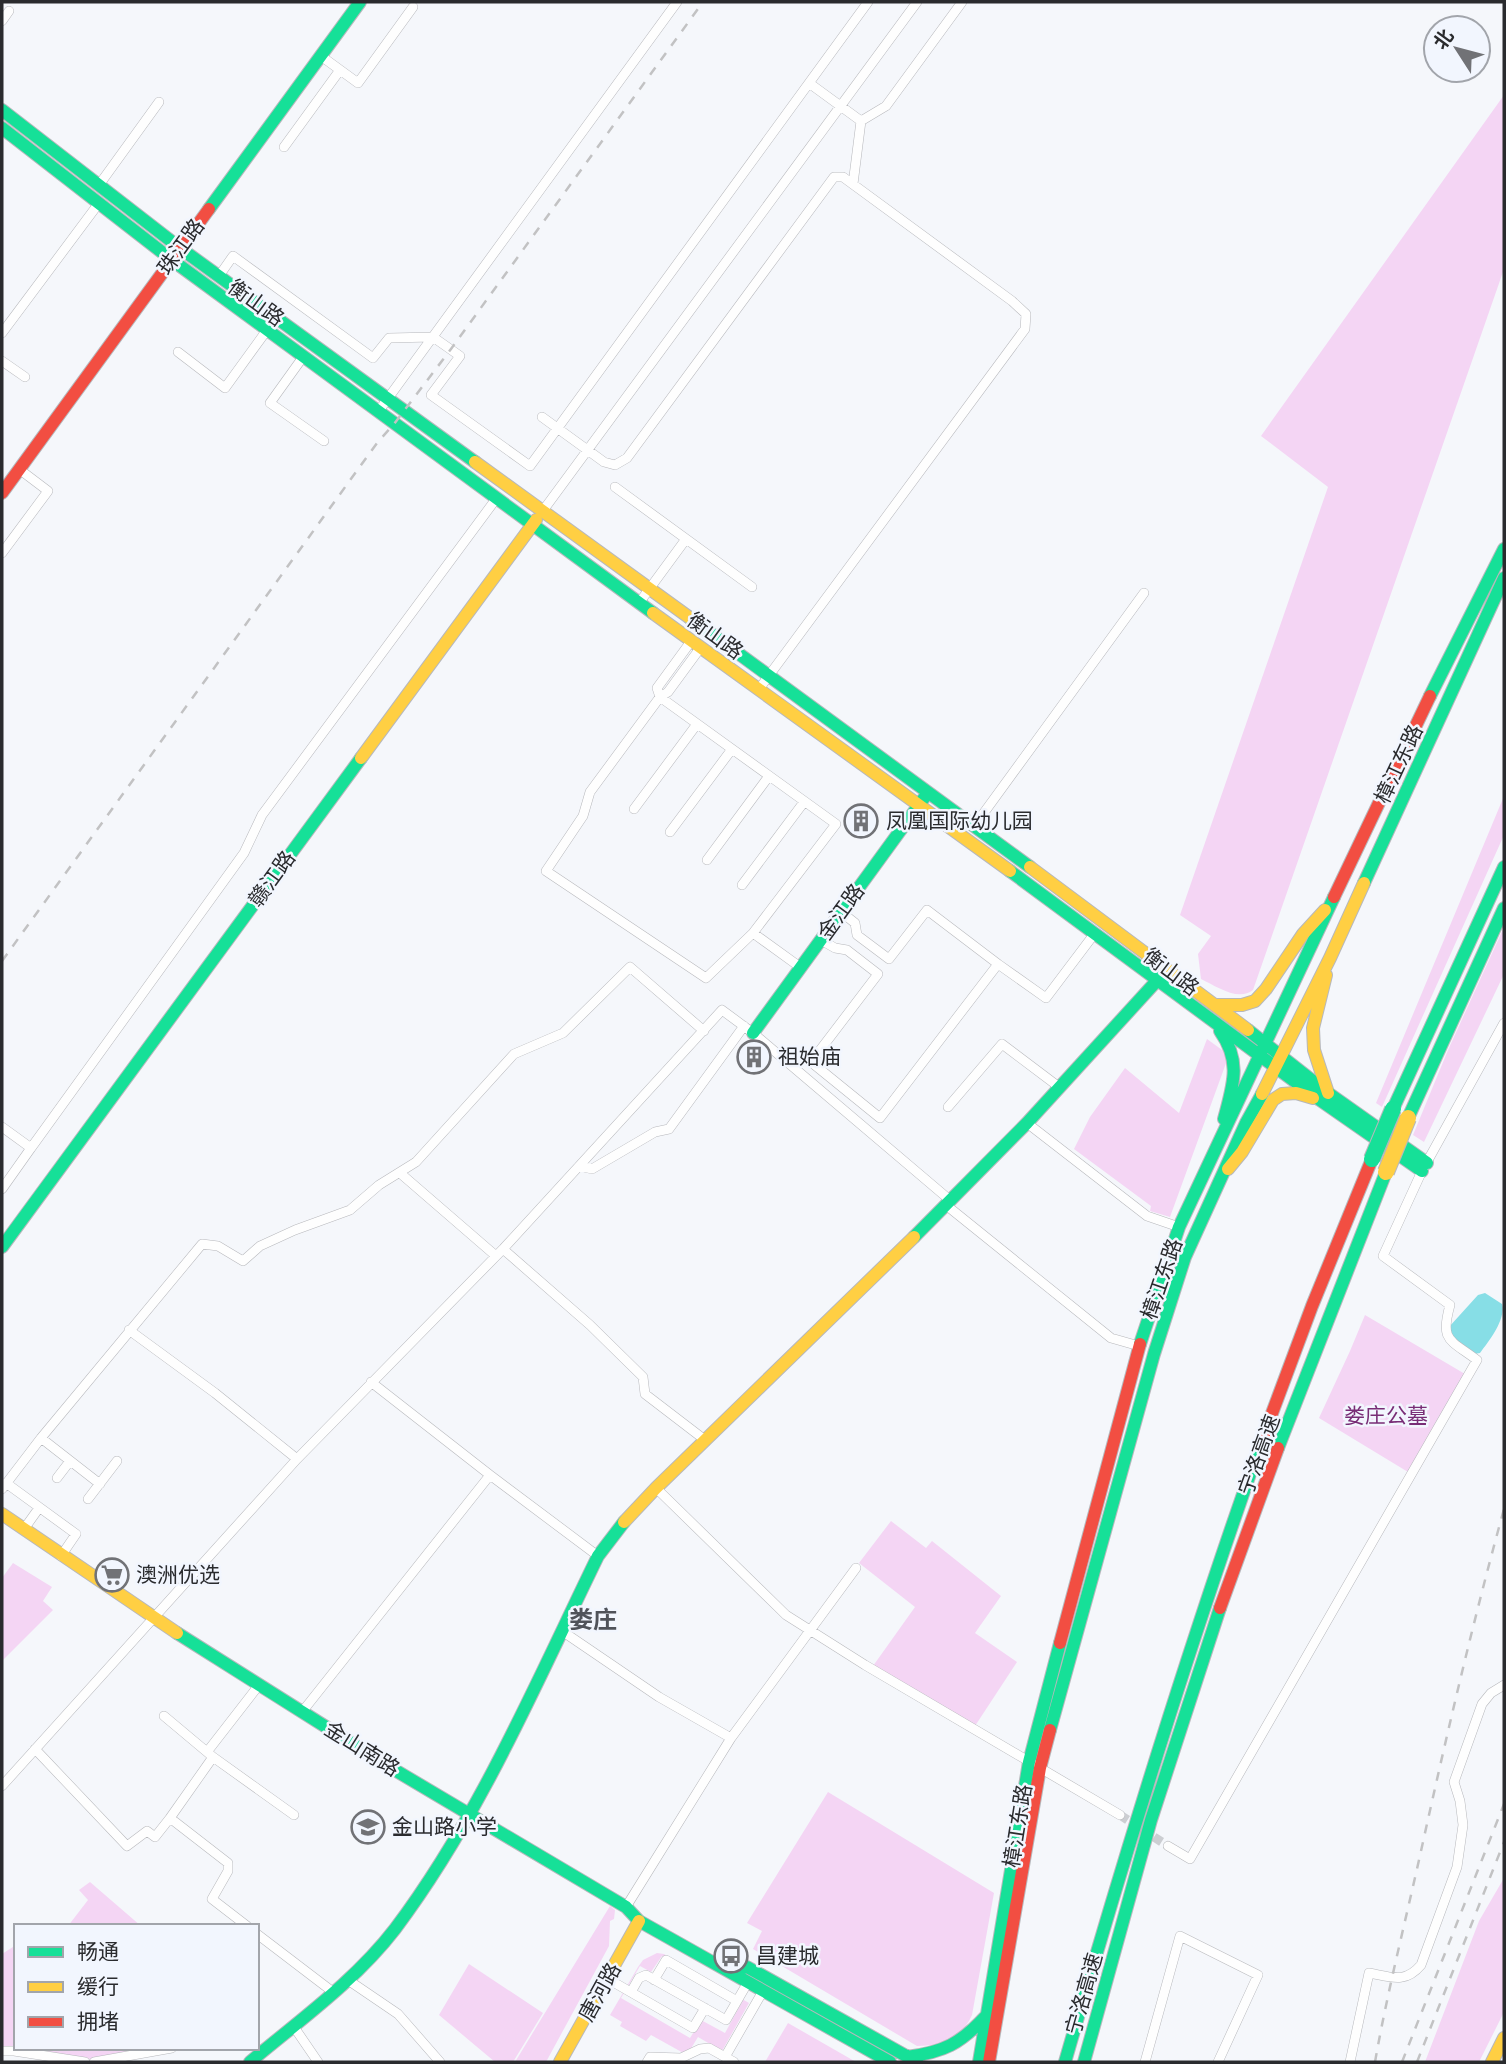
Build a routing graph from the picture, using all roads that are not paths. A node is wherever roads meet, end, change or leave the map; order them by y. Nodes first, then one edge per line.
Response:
1 (360, 2) edge
2 (677, 2) edge
3 (868, 2) edge
4 (917, 2) edge
5 (962, 2) edge
6 (413, 7) dead end
7 (9, 11) dead end
8 (2, 21) edge
9 (321, 56) junction
10 (340, 69) junction
11 (809, 83) junction
12 (159, 102) dead end
13 (841, 106) junction
14 (2, 110) edge
15 (861, 121) junction
16 (2, 128) edge
17 (284, 146) dead end
18 (853, 184) junction
19 (99, 185) junction
20 (99, 203) junction
21 (176, 254) junction
22 (219, 276) junction
23 (267, 330) junction
24 (2, 333) edge
25 (433, 337) junction
26 (178, 352) dead end
27 (303, 357) junction
28 (2, 361) edge
29 (24, 377) dead end
30 (383, 406) junction
31 (542, 417) dead end
32 (558, 428) junction
33 (324, 441) dead end
34 (589, 451) junction
35 (19, 469) junction
36 (615, 487) dead end
37 (2, 493) edge
38 (496, 499) junction
39 (542, 512) junction
40 (532, 526) junction
41 (686, 539) junction
42 (1504, 549) edge
43 (2, 554) edge
44 (1504, 578) edge
45 (752, 587) dead end
46 (650, 589) junction
47 (1144, 593) dead end
48 (639, 603) junction
49 (697, 643) junction
50 (764, 682) junction
51 (660, 696) junction
52 (697, 724) junction
53 (732, 750) junction
54 (769, 776) junction
55 (924, 798) junction
56 (804, 802) junction
57 (634, 809) dead end
58 (975, 825) junction
59 (670, 832) dead end
60 (707, 860) dead end
61 (1504, 867) edge
62 (742, 885) dead end
63 (1335, 899) junction
64 (1504, 908) edge
65 (841, 912) junction
66 (753, 933) junction
67 (1095, 933) junction
68 (821, 940) junction
69 (1330, 958) junction
70 (889, 959) junction
71 (998, 964) junction
72 (800, 967) junction
73 (878, 974) junction
74 (1163, 975) junction
75 (1210, 1010) junction
76 (1504, 1023) edge
77 (748, 1029) junction
78 (704, 1031) junction
79 (1264, 1049) junction
80 (1280, 1062) junction
81 (1059, 1087) junction
82 (1324, 1096) junction
83 (948, 1107) dead end
84 (1027, 1123) junction
85 (2, 1127) edge
86 (1218, 1140) junction
87 (31, 1148) junction
88 (579, 1166) junction
89 (1424, 1167) junction
90 (400, 1173) junction
91 (1219, 1180) junction
92 (2, 1189) edge
93 (948, 1203) junction
94 (1179, 1227) junction
95 (2, 1247) edge
96 (499, 1252) junction
97 (129, 1330) junction
98 (1139, 1346) junction
99 (371, 1382) junction
100 (41, 1438) junction
101 (705, 1440) junction
102 (297, 1459) junction
103 (70, 1461) junction
104 (117, 1461) dead end
105 (490, 1475) junction
106 (57, 1478) dead end
107 (100, 1484) junction
108 (4, 1486) edge
109 (656, 1488) junction
110 (88, 1499) dead end
111 (39, 1508) junction
112 (2, 1514) edge
113 (24, 1529) junction
114 (61, 1556) junction
115 (598, 1556) junction
116 (856, 1568) dead end
117 (152, 1618) junction
118 (562, 1631) junction
119 (809, 1631) junction
120 (259, 1685) junction
121 (1504, 1685) edge
122 (302, 1712) junction
123 (164, 1716) dead end
124 (731, 1738) junction
125 (35, 1749) junction
126 (210, 1754) junction
127 (1034, 1765) junction
128 (2, 1786) edge
129 (294, 1815) dead end
130 (1121, 1815) tunnel mouth
131 (470, 1816) junction
132 (170, 1818) junction
133 (1168, 1846) tunnel mouth
134 (625, 1907) junction
135 (639, 1922) junction
136 (244, 1924) edge
137 (259, 1936) edge
138 (730, 1972) junction
139 (608, 1979) junction
140 (348, 1980) junction
141 (654, 1980) junction
142 (748, 1982) junction
143 (763, 1990) junction
144 (333, 1992) junction
145 (631, 1992) junction
146 (737, 2001) junction
147 (705, 2008) junction
148 (986, 2016) junction
149 (294, 2027) junction
150 (1504, 2038) edge
151 (262, 2044) edge
152 (161, 2050) edge
153 (2, 2051) edge
154 (912, 2059) edge
155 (680, 2060) edge
156 (729, 2060) edge
157 (987, 2060) edge
158 (85, 2062) edge
159 (94, 2062) edge
160 (318, 2062) edge
161 (440, 2062) edge
162 (560, 2062) edge
163 (647, 2062) edge
164 (890, 2062) edge
165 (1065, 2062) edge
166 (1084, 2062) edge
167 (1145, 2062) edge
168 (1218, 2062) edge
169 (1350, 2062) edge
170 (1492, 2062) edge

1 - 9 main road, 珠江路
2 - 25 street
3 - 11 street
4 - 13 street
5 - 15 street
6 - 10 street
7 - 8 street
9 - 10 street
9 - 21 main road, 珠江路
10 - 17 street
11 - 13 street
11 - 32 street
12 - 19 street
13 - 15 street
13 - 34 street
14 - 19 main road, 衡山路
15 - 18 street
16 - 20 main road, 衡山路
18 - 34 street
18 - 50 street
19 - 21 main road, 衡山路
20 - 21 main road, 衡山路
20 - 24 street
21 - 22 main road, 衡山路
21 - 23 main road, 衡山路
21 - 35 main road, 珠江路
22 - 25 street
22 - 30 main road, 衡山路
23 - 26 street
23 - 27 main road, 衡山路
25 - 30 street
25 - 32 street
27 - 30 main road, 衡山路
27 - 33 street
28 - 29 street
30 - 38 main road, 衡山路
30 - 39 main road, 衡山路
31 - 32 street
32 - 34 street
34 - 39 street
35 - 37 main road, 珠江路
35 - 43 street
36 - 41 street
38 - 40 main road, 衡山路
38 - 87 street
39 - 40 main road, 赣江路
39 - 46 main road, 衡山路
40 - 48 main road, 衡山路
40 - 95 main road, 赣江路
41 - 45 street
41 - 46 street
42 - 63 main road, 樟江东路
44 - 69 main road, 樟江东路
46 - 48 street
46 - 50 main road, 衡山路
47 - 58 street
48 - 49 main road, 衡山路
49 - 50 main road, 衡山路
49 - 51 street
50 - 55 main road, 衡山路
51 - 52 street
51 - 66 street
52 - 53 street
52 - 57 street
53 - 54 street
53 - 59 street
54 - 56 street
54 - 60 street
55 - 58 main road, 衡山路
55 - 65 main road, 金江路
55 - 67 main road, 衡山路
56 - 62 street
56 - 66 street
58 - 74 main road, 衡山路
61 - 165 main road, 宁洛高速, bridge
63 - 75 main road
63 - 79 main road, 樟江东路
64 - 166 main road, 宁洛高速, bridge
65 - 68 main road, 金江路
65 - 70 street
66 - 72 street
67 - 71 street
67 - 74 main road, 衡山路
68 - 72 main road, 金江路
68 - 73 street
69 - 80 main road, 樟江东路
69 - 82 main road
70 - 71 street
70 - 73 street
71 - 73 street
72 - 77 main road, 金江路
74 - 75 main road, 衡山路
74 - 81 main road
75 - 79 main road, 衡山路
75 - 86 main road
76 - 89 street
77 - 78 street
77 - 88 street
77 - 93 street
78 - 88 street
78 - 90 street
79 - 80 main road, 衡山路
79 - 86 main road, 樟江东路
80 - 82 main road, 衡山路
80 - 91 main road, 樟江东路
81 - 83 street
81 - 84 main road
82 - 89 main road, 衡山路
82 - 91 main road
84 - 93 main road
84 - 94 street
85 - 87 street
86 - 94 main road, 樟江东路
87 - 92 street
88 - 96 street
89 - 133 street
90 - 96 street
90 - 97 street
91 - 127 main road, 樟江东路
93 - 98 street
93 - 101 main road
94 - 98 main road, 樟江东路
96 - 99 street
96 - 101 street
97 - 100 street
97 - 102 street
98 - 127 main road, 樟江东路
99 - 102 street
99 - 105 street
100 - 103 street
100 - 108 street
101 - 109 main road
102 - 117 street
103 - 106 street
103 - 107 street
104 - 107 street
105 - 115 street
105 - 122 street
107 - 110 street
108 - 111 street
109 - 115 main road
109 - 119 street
111 - 113 street
111 - 114 street
112 - 113 main road, 金山南路
113 - 114 main road, 金山南路
114 - 117 main road, 金山南路
115 - 118 main road
116 - 119 street
117 - 120 main road, 金山南路
117 - 125 street
118 - 124 street
118 - 131 main road
119 - 124 street
119 - 127 street
120 - 122 main road, 金山南路
120 - 126 street
121 - 169 street
122 - 131 main road, 金山南路
123 - 126 street
124 - 134 street
125 - 128 street
125 - 132 street
126 - 129 street
126 - 132 street
127 - 130 street
127 - 148 main road, 樟江东路
127 - 157 main road, 樟江东路
131 - 134 main road, 金山南路
131 - 140 main road
132 - 136 street
134 - 135 main road, 金山南路
135 - 138 main road, 金山南路
135 - 139 main road, 唐河路
137 - 144 street
138 - 142 main road, 金山南路
138 - 154 main road, 金山南路
139 - 145 street
139 - 162 main road, 唐河路
140 - 144 main road
140 - 161 street
141 - 145 street
141 - 146 street
141 - 147 street
142 - 143 main road, 金山南路
142 - 146 street
143 - 156 street
143 - 164 main road, 金山南路
144 - 149 main road
145 - 147 street
146 - 147 street
148 - 154 main road
148 - 157 main road, 樟江东路
149 - 151 main road
149 - 160 street
150 - 170 main road
152 - 159 street
153 - 158 street
155 - 156 street
155 - 163 street
167 - 168 street

